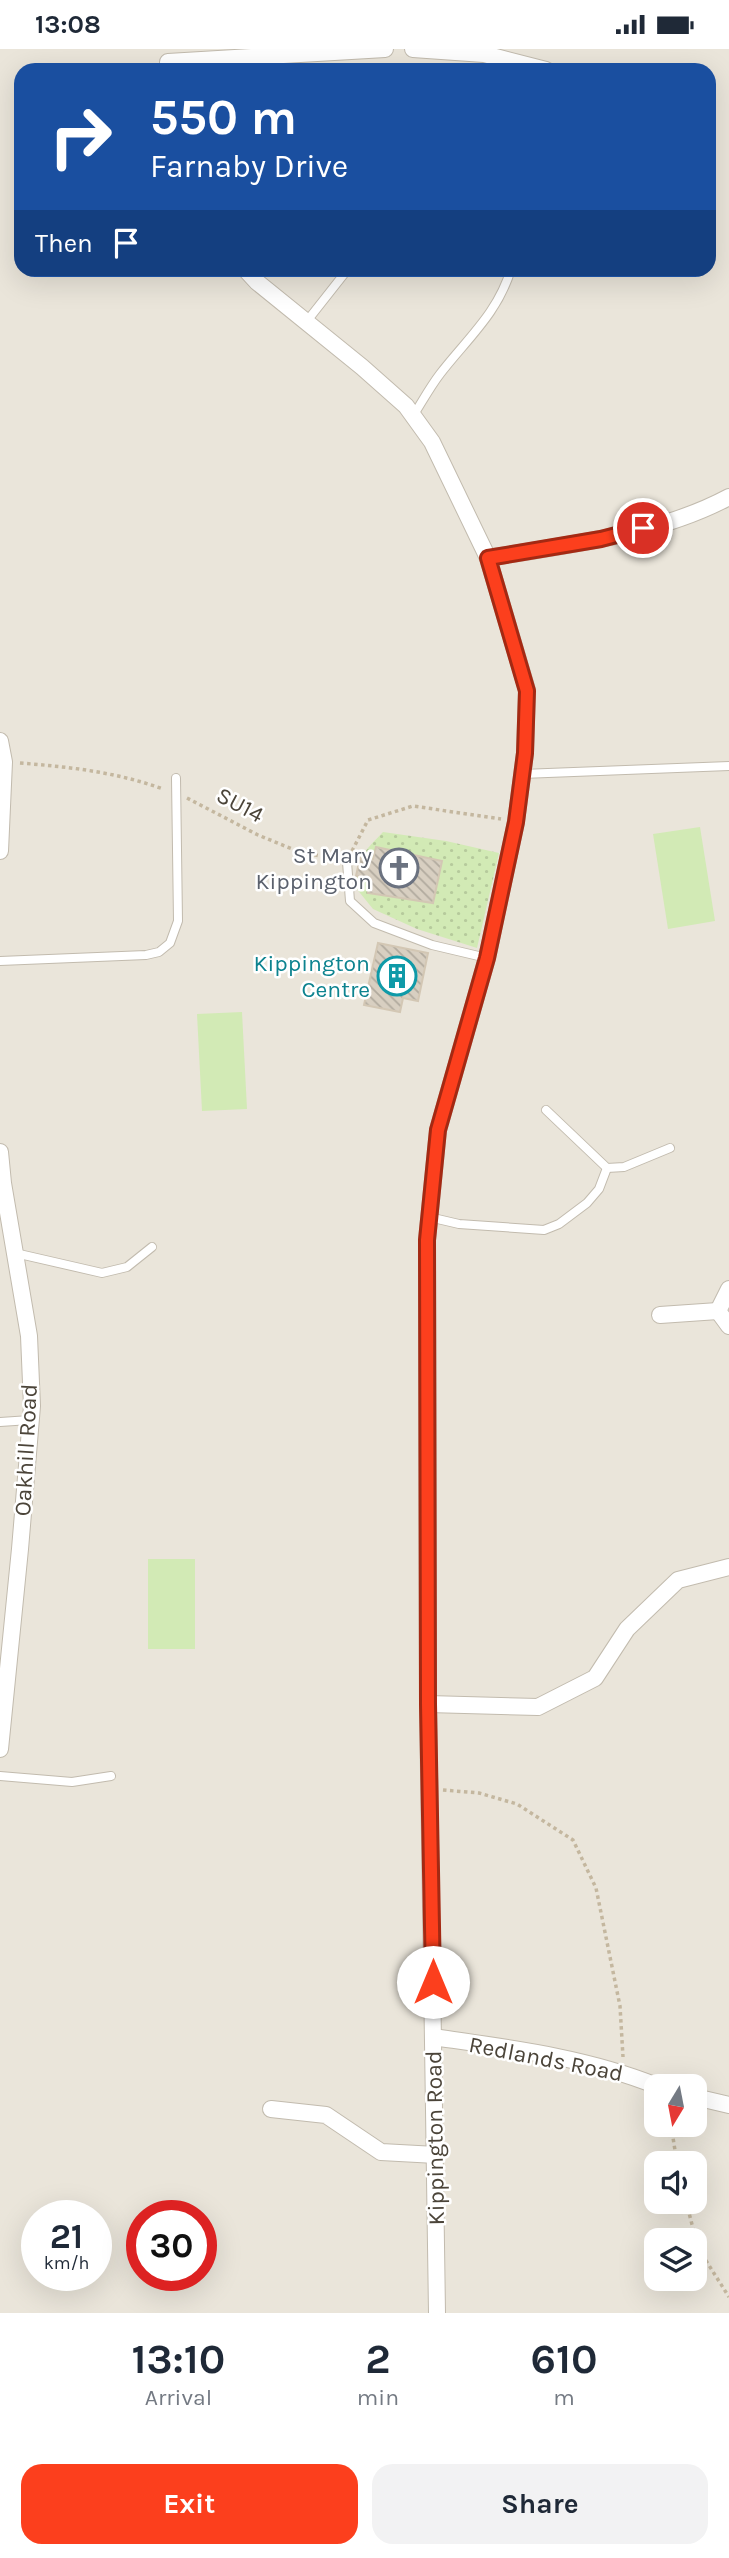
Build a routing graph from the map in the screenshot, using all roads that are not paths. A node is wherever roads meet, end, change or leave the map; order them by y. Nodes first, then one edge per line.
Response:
1 (295, 49) edge
2 (385, 49) edge
3 (413, 49) edge
4 (277, 55) junction
5 (168, 60) edge
6 (518, 63) edge
7 (252, 277) edge
8 (342, 277) edge
9 (507, 277) edge
10 (307, 321) junction
11 (413, 416) junction
12 (729, 497) edge
13 (488, 558) junction
14 (0, 741) edge
15 (729, 766) edge
16 (522, 774) junction
17 (176, 778) dead end
18 (0, 851) edge
19 (347, 862) road end
20 (487, 958) junction
21 (0, 961) edge
22 (546, 1110) dead end
23 (670, 1148) dead end
24 (0, 1152) edge
25 (607, 1168) junction
26 (4, 1209) edge
27 (429, 1217) junction
28 (152, 1247) dead end
29 (15, 1253) junction
30 (729, 1289) edge
31 (718, 1311) junction
32 (660, 1315) dead end
33 (729, 1326) edge
34 (30, 1420) junction
35 (0, 1422) edge
36 (729, 1567) edge
37 (428, 1704) junction
38 (0, 1749) edge
39 (0, 1776) edge
40 (111, 1776) dead end
41 (433, 2037) junction
42 (644, 2081) edge
43 (707, 2100) edge
44 (729, 2105) edge
45 (271, 2109) dead end
46 (436, 2154) junction
47 (437, 2313) edge

1 - 4 street
2 - 4 street
3 - 6 street
4 - 5 street
7 - 10 street, Kippington Road
8 - 10 lane
9 - 11 lane
10 - 11 street, Kippington Road
11 - 13 street, Kippington Road
12 - 13 street
13 - 16 street, Kippington Road
14 - 18 street
15 - 16 lane
16 - 20 street, Kippington Road
17 - 21 lane
19 - 20 lane
20 - 27 street, Kippington Road
22 - 25 lane
23 - 25 lane
24 - 26 street, Oakhill Road
25 - 27 lane
26 - 29 street, Oakhill Road
27 - 37 street, Kippington Road
28 - 29 lane
29 - 34 street, Oakhill Road
30 - 31 street
31 - 32 street
31 - 33 street
34 - 35 lane
34 - 38 street, Oakhill Road
36 - 37 street
37 - 41 street, Kippington Road
39 - 40 lane
41 - 42 street, Redlands Road
41 - 46 street, Kippington Road
43 - 44 street
45 - 46 street
46 - 47 street, Kippington Road

